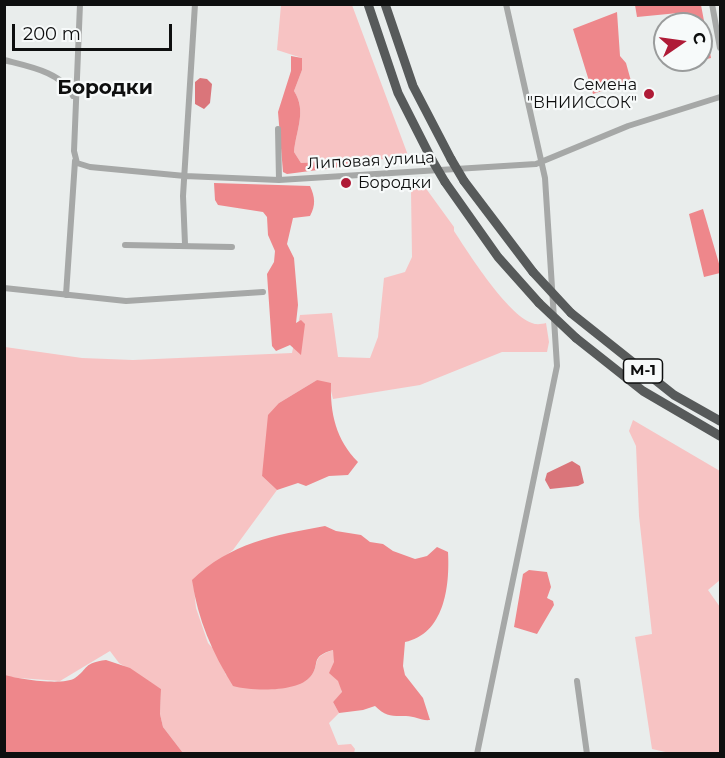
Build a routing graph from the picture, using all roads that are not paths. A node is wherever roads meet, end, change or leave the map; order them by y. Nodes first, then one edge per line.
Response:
1 (80, 4) edge
2 (195, 4) edge
3 (368, 4) edge
4 (385, 4) edge
5 (506, 4) edge
6 (712, 4) edge
7 (720, 48) edge
8 (4, 60) edge
9 (720, 97) edge
10 (74, 99) junction
11 (278, 129) dead end
12 (75, 160) junction
13 (543, 162) junction
14 (185, 176) junction
15 (279, 180) junction
16 (185, 244) junction
17 (125, 245) dead end
18 (232, 247) dead end
19 (4, 288) edge
20 (263, 292) dead end
21 (66, 295) junction
22 (720, 421) edge
23 (720, 436) edge
24 (577, 681) dead end
25 (477, 753) edge
26 (588, 753) edge

1 - 10 street
2 - 14 street
3 - 23 highway, М-1, bridge
4 - 22 highway, М-1, bridge
5 - 13 street
6 - 7 street
8 - 10 street
9 - 13 street, Липовая улица
10 - 12 street
11 - 15 street
12 - 14 street, Липовая улица
12 - 21 street
13 - 15 street, Липовая улица
13 - 25 street
14 - 15 street, Липовая улица
14 - 16 street
16 - 17 street
16 - 18 street
19 - 21 street
20 - 21 street
24 - 26 street

